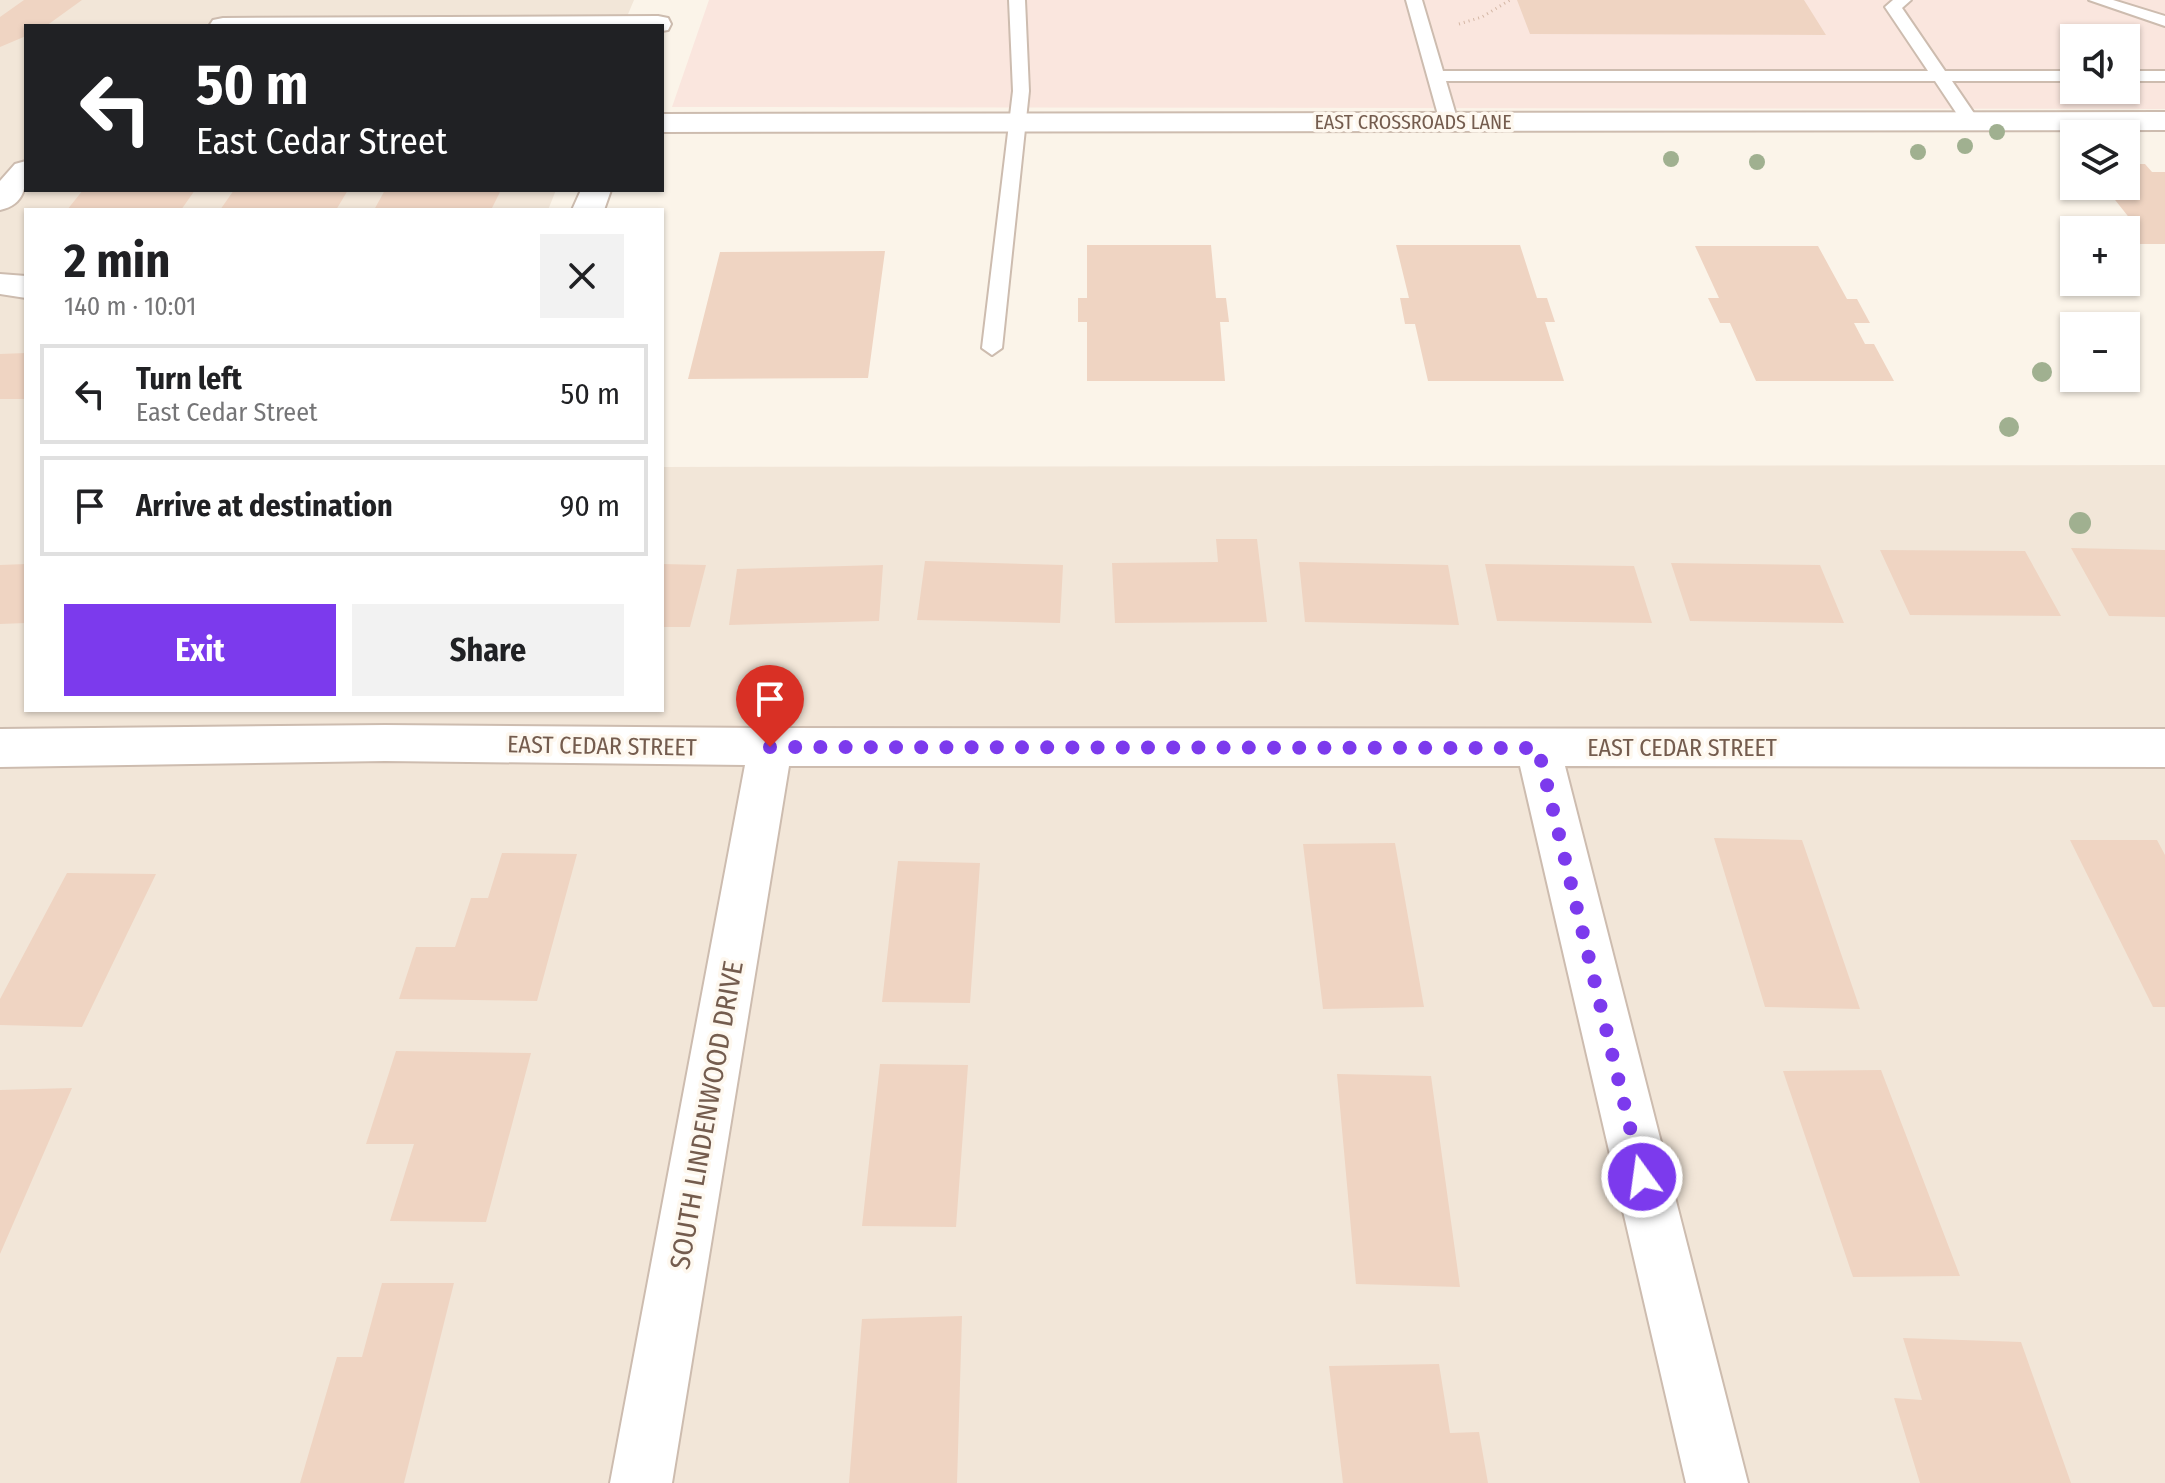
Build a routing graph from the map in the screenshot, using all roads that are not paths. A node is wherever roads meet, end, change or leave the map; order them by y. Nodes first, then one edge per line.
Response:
1 (1017, 0) edge
2 (1414, 0) edge
3 (1903, 0) edge
4 (2097, 0) edge
5 (660, 17) edge
6 (2165, 21) edge
7 (320, 24) edge
8 (1437, 76) junction
9 (2060, 76) edge
10 (2140, 76) edge
11 (2165, 76) edge
12 (1940, 77) junction
13 (2165, 121) edge
14 (1018, 122) junction
15 (1449, 122) junction
16 (1971, 122) junction
17 (664, 123) edge
18 (24, 172) edge
19 (0, 201) edge
20 (0, 284) edge
21 (24, 287) edge
22 (992, 348) dead end
23 (392, 727) edge
24 (770, 747) junction
25 (0, 748) edge
26 (1538, 748) junction
27 (2165, 748) edge
28 (641, 1483) edge
29 (1717, 1483) edge

1 - 14 lane
2 - 8 lane
3 - 12 lane
4 - 6 lane
5 - 7 street
8 - 12 lane
8 - 15 lane
9 - 12 lane
10 - 11 lane
12 - 16 lane
13 - 16 street, EAST CROSSROADS LANE
14 - 15 street, EAST CROSSROADS LANE
14 - 17 street, EAST CROSSROADS LANE
14 - 22 lane
15 - 16 street, EAST CROSSROADS LANE
18 - 19 street
20 - 21 street
23 - 24 street, EAST CEDAR STREET
23 - 25 street, EAST CEDAR STREET
24 - 26 street, EAST CEDAR STREET
24 - 28 street, SOUTH LINDENWOOD DRIVE
26 - 27 street, EAST CEDAR STREET
26 - 29 street

